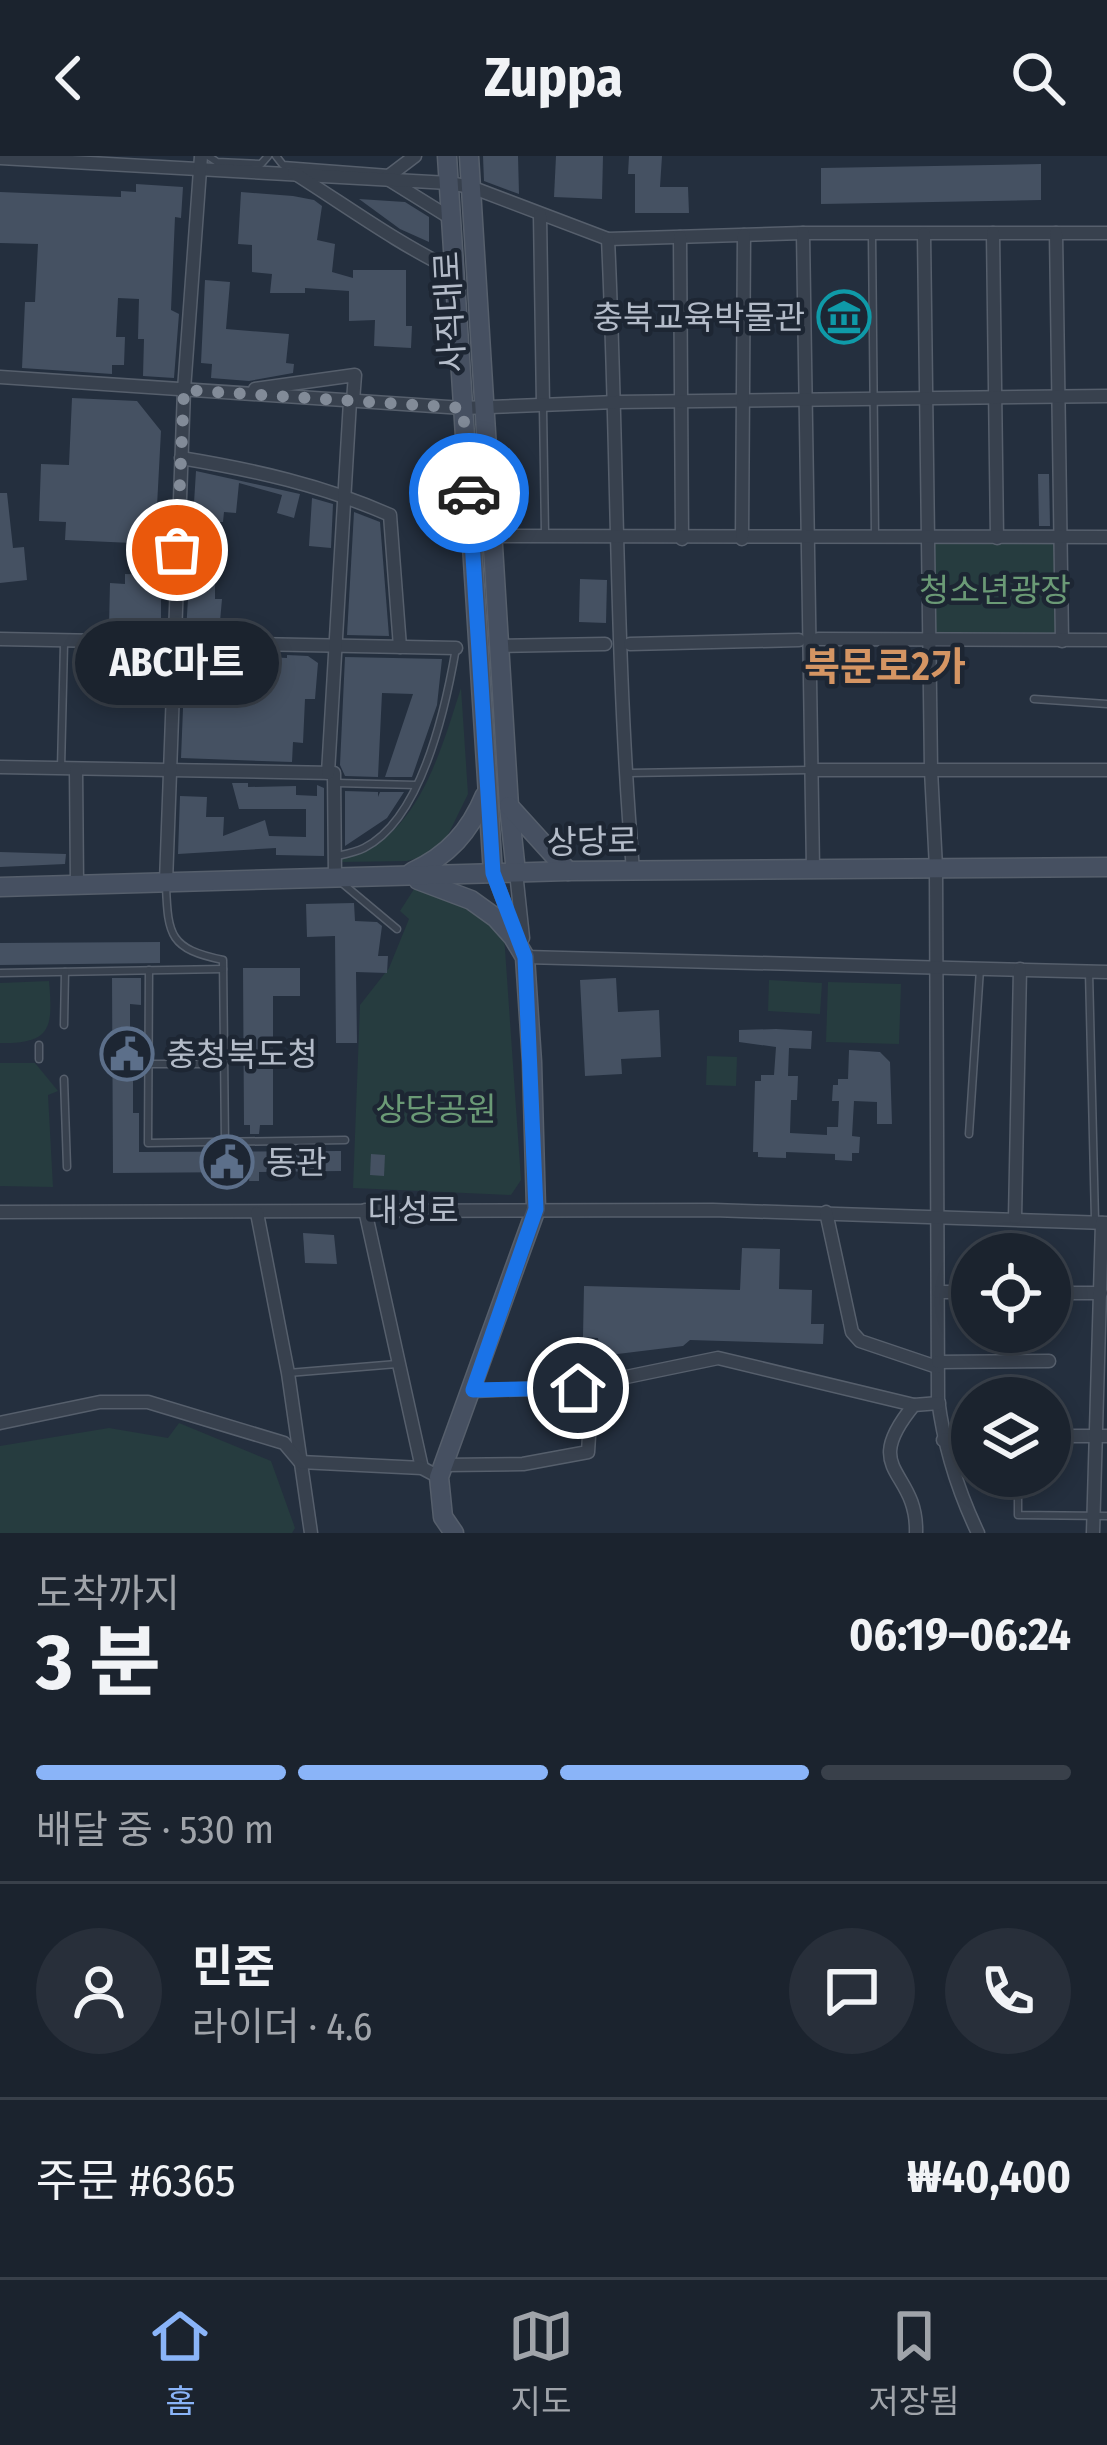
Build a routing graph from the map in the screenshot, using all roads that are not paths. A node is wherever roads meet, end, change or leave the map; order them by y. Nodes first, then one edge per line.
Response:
1 (272, 156) edge
2 (415, 156) edge
3 (448, 156) edge
4 (470, 156) edge
5 (0, 158) edge
6 (203, 160) edge
7 (293, 173) junction
8 (389, 176) junction
9 (449, 182) junction
10 (471, 187) junction
11 (540, 215) junction
12 (452, 219) junction
13 (1107, 232) edge
14 (803, 233) junction
15 (872, 233) junction
16 (993, 233) junction
17 (1055, 233) junction
18 (924, 234) junction
19 (744, 235) junction
20 (680, 237) junction
21 (608, 238) junction
22 (455, 271) junction
23 (0, 377) edge
24 (184, 390) junction
25 (224, 393) junction
26 (1058, 396) junction
27 (1107, 396) edge
28 (995, 398) junction
29 (744, 400) junction
30 (805, 400) junction
31 (874, 400) junction
32 (927, 400) junction
33 (351, 401) junction
34 (681, 401) junction
35 (616, 402) junction
36 (543, 405) junction
37 (485, 407) junction
38 (463, 408) junction
39 (181, 458) junction
40 (344, 495) junction
41 (493, 536) junction
42 (1063, 537) junction
43 (1107, 537) edge
44 (807, 538) junction
45 (875, 538) junction
46 (997, 538) junction
47 (545, 539) junction
48 (615, 539) junction
49 (682, 539) junction
50 (742, 539) junction
51 (928, 539) junction
52 (0, 639) edge
53 (818, 639) dead end
54 (928, 639) junction
55 (64, 640) junction
56 (799, 640) dead end
57 (1107, 640) edge
58 (1062, 641) junction
59 (172, 642) junction
60 (617, 644) junction
61 (334, 646) junction
62 (499, 646) junction
63 (400, 647) junction
64 (456, 648) joint
65 (1034, 699) dead end
66 (1107, 704) edge
67 (0, 767) edge
68 (61, 769) junction
69 (76, 770) junction
70 (811, 770) junction
71 (931, 770) junction
72 (1107, 770) edge
73 (170, 772) junction
74 (625, 773) junction
75 (330, 778) junction
76 (416, 785) junction
77 (488, 790) junction
78 (509, 806) junction
79 (1107, 866) edge
80 (333, 867) junction
81 (936, 868) junction
82 (813, 869) junction
83 (634, 870) junction
84 (568, 871) junction
85 (517, 872) junction
86 (493, 873) junction
87 (404, 876) junction
88 (166, 882) junction
89 (77, 885) junction
90 (0, 887) edge
91 (397, 929) dead end
92 (525, 957) junction
93 (936, 968) junction
94 (223, 969) junction
95 (980, 969) junction
96 (1020, 969) junction
97 (149, 970) junction
98 (65, 972) junction
99 (1089, 972) junction
100 (1107, 972) edge
101 (0, 973) edge
102 (64, 1025) dead end
103 (38, 1045) dead end
104 (39, 1059) dead end
105 (149, 1064) junction
106 (225, 1064) junction
107 (64, 1079) dead end
108 (970, 1134) dead end
109 (345, 1140) dead end
110 (225, 1143) junction
111 (67, 1167) dead end
112 (536, 1209) junction
113 (365, 1210) junction
114 (0, 1212) edge
115 (826, 1212) junction
116 (257, 1213) junction
117 (936, 1215) junction
118 (1015, 1218) junction
119 (1102, 1223) edge
120 (938, 1292) junction
121 (951, 1292) edge
122 (1071, 1293) edge
123 (1101, 1293) junction
124 (1103, 1325) edge
125 (1048, 1361) dead end
126 (400, 1364) junction
127 (938, 1364) junction
128 (288, 1373) junction
129 (578, 1388) junction
130 (473, 1390) junction
131 (939, 1403) junction
132 (914, 1405) junction
133 (0, 1423) edge
134 (1101, 1436) edge
135 (951, 1439) edge
136 (943, 1440) junction
137 (301, 1462) junction
138 (436, 1470) junction
139 (1018, 1497) edge
140 (1100, 1515) edge
141 (311, 1533) edge
142 (454, 1533) edge
143 (916, 1533) edge
144 (978, 1533) edge
145 (1093, 1533) edge

1 - 6 lane
1 - 8 lane
2 - 8 street
3 - 9 main road, 사직대로
4 - 10 main road, 사직대로
5 - 6 street
6 - 7 street
6 - 24 street
7 - 8 street
7 - 22 street, 사직대로
8 - 9 street
8 - 12 street
9 - 10 street
9 - 12 main road, 사직대로
10 - 11 street
10 - 37 main road, 사직대로
11 - 21 street
11 - 36 street
12 - 22 main road, 사직대로
13 - 17 street
14 - 15 street
14 - 19 street
14 - 30 street
15 - 18 street
15 - 31 lane
16 - 17 street
16 - 18 street
16 - 28 street
17 - 26 street
18 - 32 street
19 - 20 street
19 - 29 street
20 - 21 street
20 - 34 street
21 - 35 street
22 - 38 main road, 사직대로
23 - 24 street
24 - 25 street
24 - 39 street
25 - 33 street
25 - 33 street
26 - 27 street
26 - 28 street
26 - 42 street
28 - 32 street
28 - 46 street
29 - 30 street
29 - 34 street
29 - 50 street
30 - 31 street
30 - 44 street
31 - 32 street
31 - 45 lane
32 - 51 street
33 - 38 street
33 - 40 street
34 - 35 street
34 - 49 street
35 - 36 street
35 - 48 street
36 - 37 street
36 - 47 lane
37 - 38 street
37 - 41 main road, 사직대로
38 - 77 main road, 사직대로
39 - 40 street
39 - 59 street
40 - 61 street
40 - 63 street
41 - 47 street
41 - 62 main road, 사직대로
42 - 43 street
42 - 46 street
42 - 58 street
44 - 45 street
44 - 50 street
44 - 70 street
45 - 51 street
46 - 51 street
47 - 48 street
48 - 49 street
48 - 60 street
49 - 50 street
51 - 54 street
52 - 55 street
53 - 54 street
54 - 58 street
54 - 71 street
55 - 59 street
55 - 68 lane
56 - 60 street
57 - 58 street
59 - 61 street
59 - 73 street
60 - 62 street
60 - 74 street
61 - 63 street
61 - 75 street
62 - 78 main road, 사직대로
63 - 64 street
64 - 76 lane
65 - 66 lane
67 - 68 street
68 - 69 street
69 - 73 street
69 - 89 street
70 - 71 street
70 - 74 lane
70 - 82 street
71 - 72 street
71 - 81 street
73 - 75 street
73 - 88 street
74 - 83 street
75 - 76 lane
75 - 80 street
76 - 80 lane
77 - 86 main road, 사직대로
77 - 87 main road
78 - 84 main road
78 - 85 main road, 사직대로
79 - 81 main road, 상당로
80 - 87 main road, 상당로
80 - 88 main road, 상당로
80 - 91 lane
81 - 82 main road, 상당로
81 - 93 street
82 - 83 main road, 상당로
83 - 84 main road, 상당로
84 - 85 main road, 상당로
85 - 86 main road, 상당로
85 - 92 street
86 - 87 main road, 상당로
86 - 92 street
87 - 92 main road
88 - 89 main road, 상당로
88 - 94 lane
89 - 90 main road, 상당로
92 - 93 street
92 - 112 main road
93 - 95 street
93 - 117 street
94 - 97 lane
94 - 106 lane
95 - 96 street
95 - 108 lane
96 - 99 street
96 - 118 street
97 - 98 lane
97 - 105 lane
98 - 101 lane
98 - 102 lane
99 - 100 street
99 - 119 lane
103 - 104 lane
105 - 106 lane
105 - 110 lane
106 - 110 lane
107 - 111 lane
109 - 110 lane
112 - 113 street, 대성로
112 - 115 street, 대성로
112 - 130 main road
113 - 116 street, 대성로
113 - 126 street
114 - 116 street, 대성로
115 - 117 street, 대성로
115 - 127 street
116 - 128 street
117 - 118 street, 대성로
117 - 120 street
118 - 119 street, 대성로
119 - 123 street
120 - 121 street
120 - 127 street
122 - 123 street
123 - 124 street
124 - 134 street
125 - 127 street
126 - 128 lane
126 - 138 street
127 - 131 street
128 - 137 street
129 - 130 street
129 - 132 street
129 - 138 street
130 - 138 main road
131 - 132 street
131 - 136 street
132 - 143 street
133 - 137 street
134 - 140 street
135 - 136 street
136 - 144 street
137 - 138 street
137 - 141 street
138 - 142 main road
139 - 140 lane
140 - 145 street

